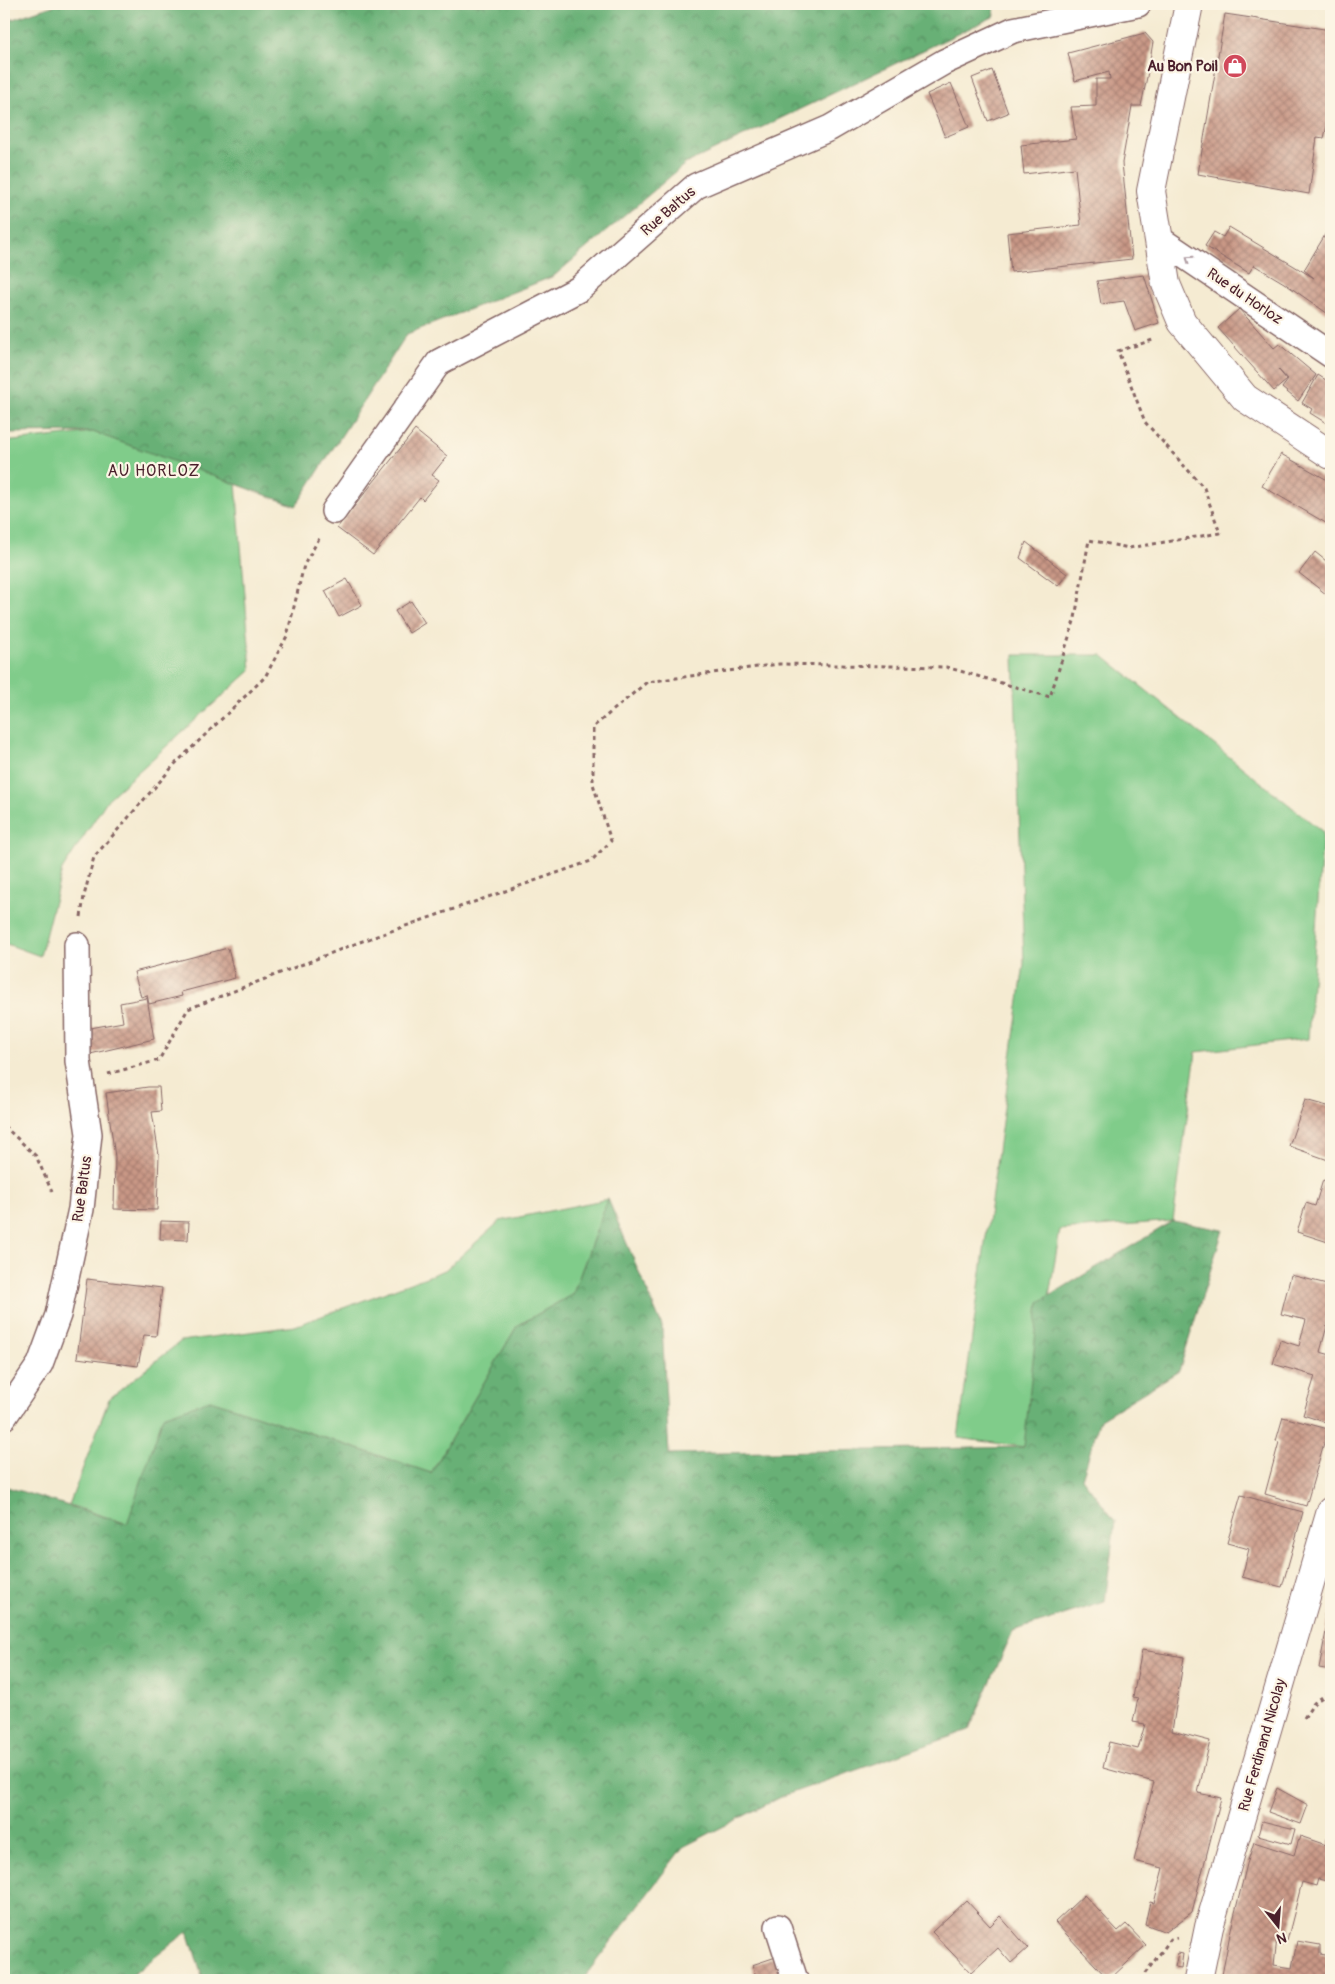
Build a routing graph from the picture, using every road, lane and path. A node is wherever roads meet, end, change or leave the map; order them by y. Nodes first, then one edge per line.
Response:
1 (1138, 4) edge
2 (1189, 4) edge
3 (1158, 238) junction
4 (1164, 337) dead end
5 (1331, 355) edge
6 (1331, 455) edge
7 (334, 511) joint
8 (77, 945) joint
9 (81, 1081) junction
10 (4, 1126) edge
11 (55, 1198) dead end
12 (4, 1417) edge
13 (1331, 1512) edge
14 (778, 1927) dead end
15 (795, 1980) edge
16 (1198, 1980) edge

1 - 7 street, Rue Baltus
2 - 3 street
5 -> 3 street, Rue du Horloz
3 - 6 street
4 - 9 path
7 - 8 path
8 - 9 street, Rue Baltus
9 - 12 street, Rue Baltus
10 - 11 path
13 - 16 street, Rue Ferdinand Nicolay
14 - 15 street

